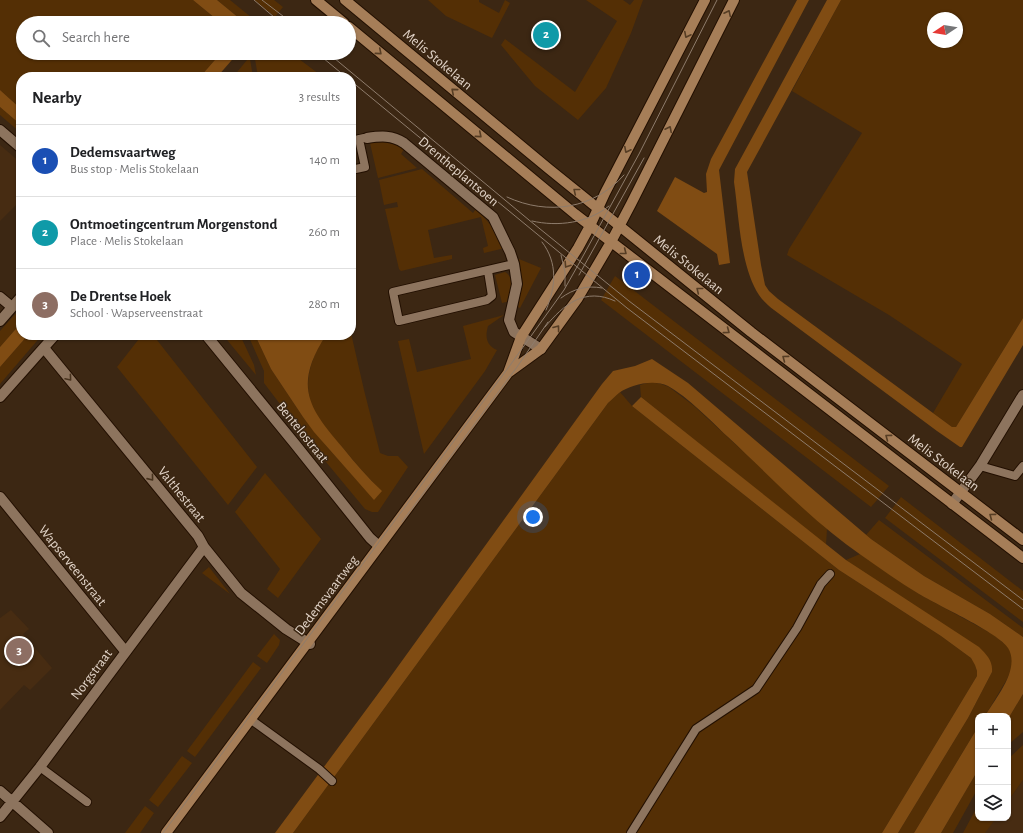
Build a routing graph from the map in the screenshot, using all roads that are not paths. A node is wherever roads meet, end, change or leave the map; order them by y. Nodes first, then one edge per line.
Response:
1 (316, 0) edge
2 (345, 0) edge
3 (705, 0) edge
4 (734, 0) edge
5 (335, 16) edge
6 (356, 33) edge
7 (0, 130) edge
8 (359, 139) edge
9 (16, 144) edge
10 (356, 169) edge
11 (598, 208) junction
12 (590, 226) junction
13 (619, 226) junction
14 (611, 242) junction
15 (514, 264) junction
16 (488, 271) junction
17 (0, 297) edge
18 (16, 303) edge
19 (12, 307) junction
20 (0, 321) edge
21 (521, 337) junction
22 (51, 340) edge
23 (210, 340) edge
24 (44, 348) junction
25 (541, 349) junction
26 (508, 373) junction
27 (1023, 395) edge
28 (0, 398) edge
29 (980, 466) junction
30 (1023, 466) edge
31 (961, 492) junction
32 (0, 497) edge
33 (952, 504) junction
34 (1023, 540) edge
35 (379, 546) junction
36 (204, 547) junction
37 (1023, 558) edge
38 (830, 574) dead end
39 (309, 644) junction
40 (125, 651) junction
41 (250, 719) junction
42 (40, 766) junction
43 (332, 781) dead end
44 (0, 791) edge
45 (12, 802) junction
46 (87, 802) dead end
47 (0, 817) edge
48 (48, 833) edge
49 (166, 833) edge
50 (632, 833) edge

1 - 5 street
11 -> 2 street, Melis Stokelaan
3 -> 11 street, Dedemsvaartweg
13 -> 4 street, Dedemsvaartweg
6 -> 12 street, Melis Stokelaan
7 - 9 street
8 - 10 lane, Drentheplantsoen
8 - 15 street, Drentheplantsoen
11 - 12 street, Dedemsvaartweg
11 - 13 street, Melis Stokelaan
12 - 14 street, Melis Stokelaan
12 -> 21 street, Dedemsvaartweg
13 - 14 street, Dedemsvaartweg
31 -> 13 street, Melis Stokelaan
25 -> 14 street, Dedemsvaartweg
14 -> 33 street, Melis Stokelaan
15 - 16 lane
15 - 21 street, Drentheplantsoen
16 - 16 lane
17 - 19 street
18 - 19 street
19 - 20 street
21 - 25 street, Drentheplantsoen
21 - 26 street, Dedemsvaartweg
22 - 24 street
23 - 35 street, Bentelostraat
24 - 28 street
24 -> 36 street, Valthestraat
25 - 26 street, Dedemsvaartweg
26 - 35 street, Dedemsvaartweg
27 - 29 street
29 - 30 lane
29 - 31 street
31 - 33 street
34 -> 31 street, Melis Stokelaan
32 - 40 street, Wapserveenstraat
33 - 37 street, Melis Stokelaan
35 - 39 street, Dedemsvaartweg
36 - 39 street, Valthestraat
36 - 40 street, Norgstraat
38 - 50 lane
39 - 41 street, Dedemsvaartweg
40 - 42 street, Norgstraat
41 - 43 lane
41 - 49 street, Dedemsvaartweg
42 - 45 street, Norgstraat
42 - 46 lane
44 - 45 street
45 - 47 street, Norgstraat
45 - 48 street

